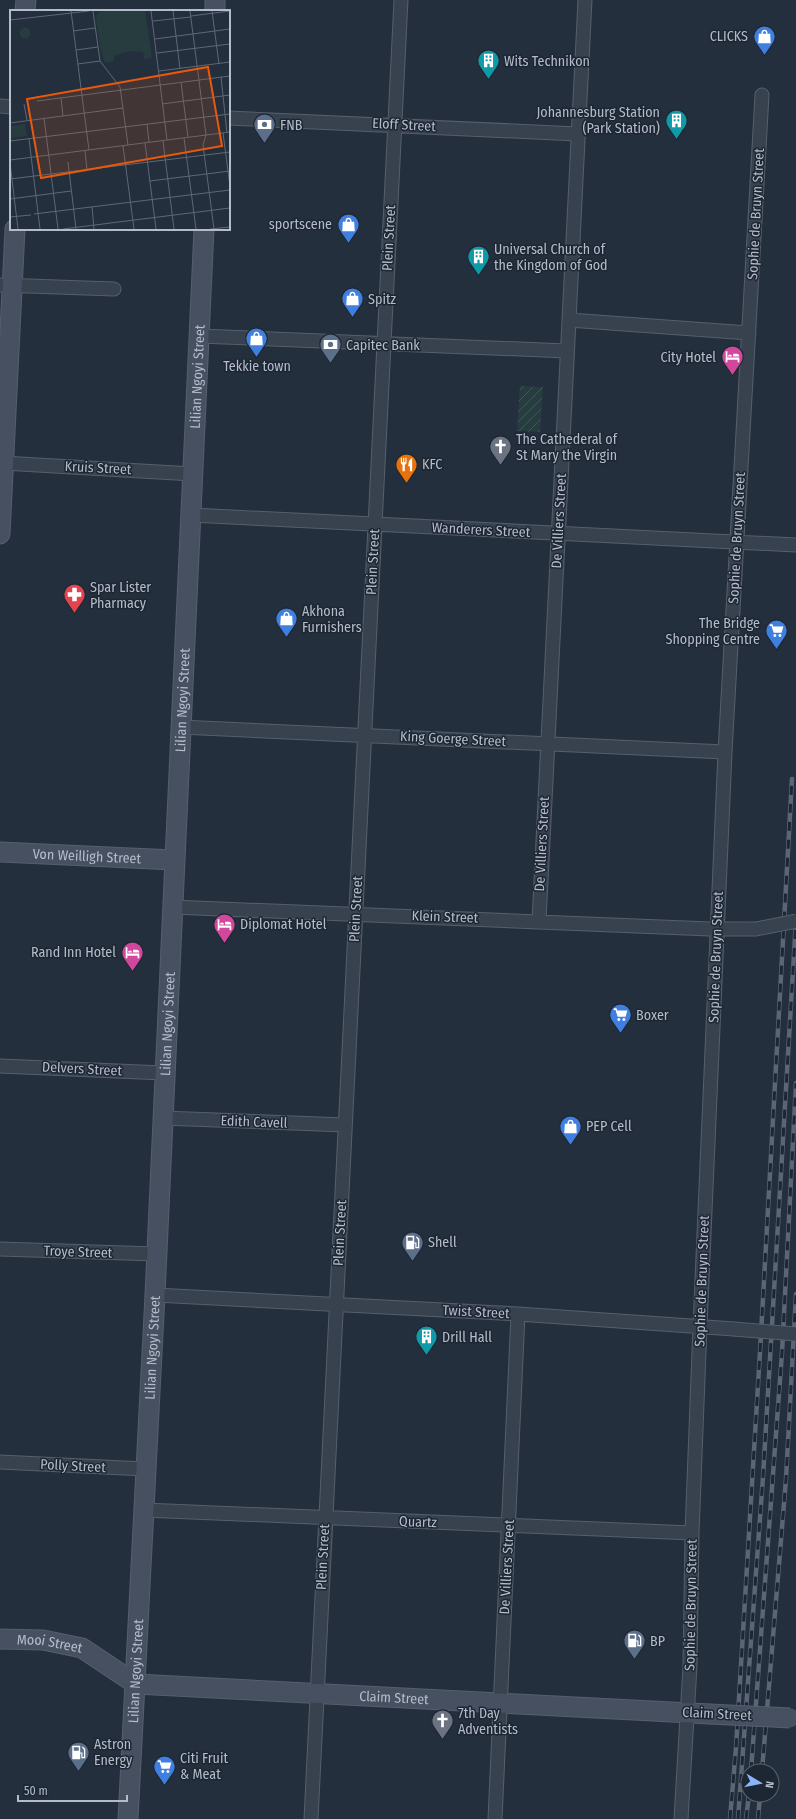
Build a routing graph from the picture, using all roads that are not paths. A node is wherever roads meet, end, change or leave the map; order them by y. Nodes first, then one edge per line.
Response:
1 (26, 0) edge
2 (401, 0) edge
3 (585, 0) edge
4 (25, 10) edge
5 (762, 96) dead end
6 (0, 106) edge
7 (10, 107) edge
8 (230, 118) edge
9 (395, 125) junction
10 (578, 134) junction
11 (15, 230) edge
12 (204, 230) edge
13 (6, 286) edge
14 (114, 289) dead end
15 (569, 320) junction
16 (750, 333) junction
17 (199, 336) junction
18 (384, 343) junction
19 (567, 352) junction
20 (3, 463) junction
21 (192, 474) junction
22 (191, 515) junction
23 (375, 524) junction
24 (0, 534) edge
25 (558, 534) junction
26 (737, 541) junction
27 (796, 545) edge
28 (180, 727) junction
29 (364, 735) junction
30 (547, 744) junction
31 (725, 752) junction
32 (0, 852) edge
33 (174, 860) junction
34 (172, 907) junction
35 (355, 914) junction
36 (796, 921) edge
37 (539, 922) junction
38 (717, 928) junction
39 (0, 1066) edge
40 (164, 1073) junction
41 (162, 1118) junction
42 (345, 1125) junction
43 (0, 1249) edge
44 (156, 1254) junction
45 (155, 1295) junction
46 (337, 1305) junction
47 (518, 1314) junction
48 (700, 1326) junction
49 (796, 1334) edge
50 (0, 1462) edge
51 (145, 1469) junction
52 (144, 1510) junction
53 (325, 1518) junction
54 (509, 1526) junction
55 (692, 1533) junction
56 (0, 1639) edge
57 (136, 1684) junction
58 (316, 1693) junction
59 (500, 1703) junction
60 (688, 1713) junction
61 (793, 1718) edge
62 (128, 1819) edge
63 (311, 1819) edge
64 (495, 1819) edge
65 (681, 1819) edge

1 - 4 street
2 - 9 street, Plein Street
3 - 10 street, De Villiers Street
5 - 16 street, Sophie de Bruyn Street
6 - 7 street
8 - 9 street, Eloff Street
9 - 10 street, Eloff Street
9 - 18 street, Plein Street
10 - 15 street, De Villiers Street
11 - 13 street
12 - 17 street, Lilian Ngoyi Street
13 - 14 street
13 - 20 street
15 - 16 street
15 - 19 street, De Villiers Street
16 - 26 street, Sophie de Bruyn Street
17 - 18 street
17 - 21 street, Lilian Ngoyi Street
18 - 19 street
18 - 23 street, Plein Street
19 - 25 street, De Villiers Street
20 - 21 street, Kruis Street
20 - 24 street
21 - 22 street, Lilian Ngoyi Street
22 - 23 street, Wanderers Street
22 - 28 street, Lilian Ngoyi Street
23 - 25 street, Wanderers Street
23 - 29 street, Plein Street
25 - 26 street, Wanderers Street
25 - 30 street, De Villiers Street
26 - 27 street, Wanderers Street
26 - 31 street, Sophie de Bruyn Street
28 - 29 street, King Goerge Street
28 - 33 street, Lilian Ngoyi Street
29 - 30 street, King Goerge Street
29 - 35 street, Plein Street
30 - 31 street, King Goerge Street
30 - 37 street, De Villiers Street
31 - 38 street, Sophie de Bruyn Street
32 - 33 street, Von Weilligh Street
33 - 34 street, Lilian Ngoyi Street
34 - 35 street, Klein Street
34 - 40 street, Lilian Ngoyi Street
35 - 37 street, Klein Street
35 - 42 street, Plein Street
36 - 38 street, Klein Street, bridge
37 - 38 street, Klein Street
38 - 48 street, Sophie de Bruyn Street
39 - 40 street, Delvers Street
40 - 41 street, Lilian Ngoyi Street
41 - 42 street, Edith Cavell
41 - 44 street, Lilian Ngoyi Street
42 - 46 street, Plein Street
43 - 44 street, Troye Street
44 - 45 street, Lilian Ngoyi Street
45 - 46 street, Twist Street
45 - 51 street, Lilian Ngoyi Street
46 - 47 street, Twist Street
46 - 53 street, Plein Street
47 - 48 street, Twist Street
47 - 54 street, De Villiers Street
48 - 49 street, Twist Street, bridge
48 - 55 street, Sophie de Bruyn Street
50 - 51 street, Polly Street
51 - 52 street, Lilian Ngoyi Street
52 - 53 street, Quartz
52 - 57 street, Lilian Ngoyi Street
53 - 54 street, Quartz
53 - 58 street, Plein Street
54 - 55 street, Quartz
54 - 59 street, De Villiers Street
55 - 60 street, Sophie de Bruyn Street
56 - 57 street, Mooi Street
57 - 58 street, Claim Street
57 - 62 street, Lilian Ngoyi Street
58 - 59 street, Claim Street
58 - 63 street, Plein Street
59 - 60 street, Claim Street
59 - 64 street, De Villiers Street
60 - 61 street, Claim Street, bridge
60 - 65 street, Sophie de Bruyn Street

